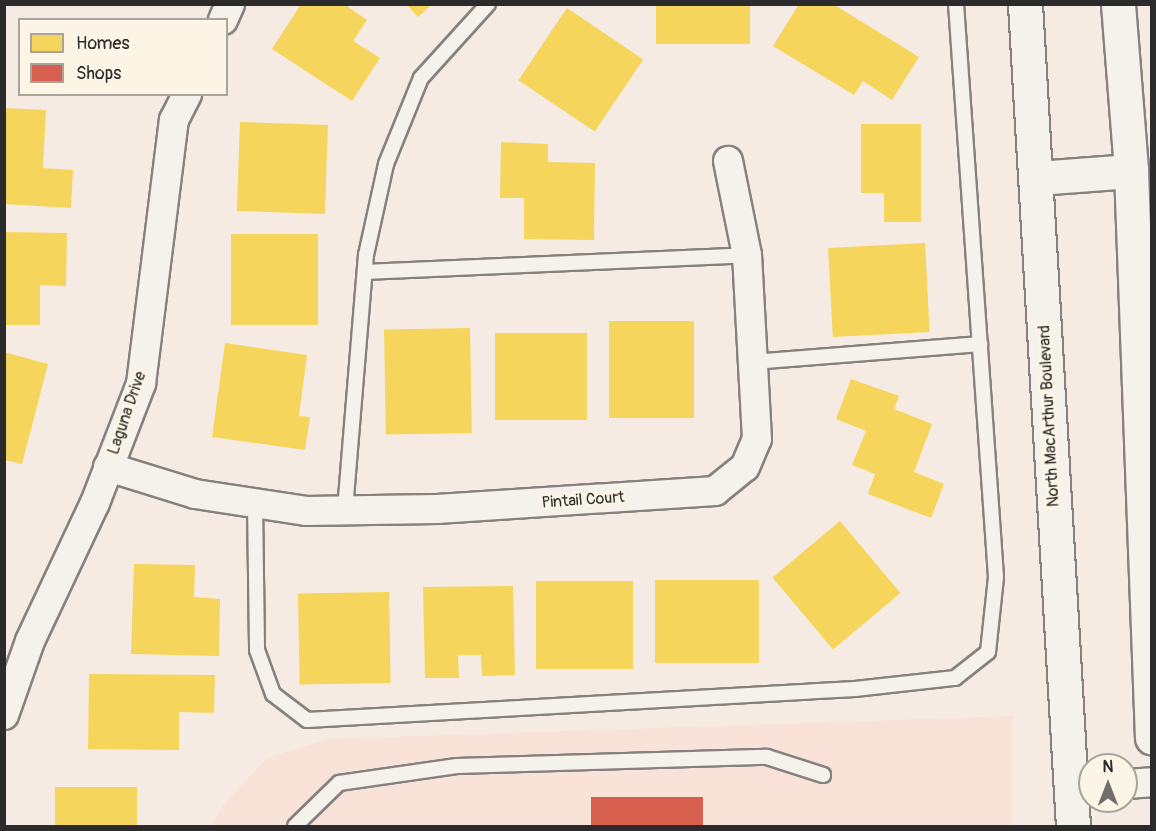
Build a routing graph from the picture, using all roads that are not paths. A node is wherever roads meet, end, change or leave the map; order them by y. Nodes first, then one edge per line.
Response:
1 (230, 4) edge
2 (488, 4) edge
3 (956, 4) edge
4 (1025, 4) edge
5 (1118, 4) edge
6 (224, 18) edge
7 (186, 96) edge
8 (728, 161) dead end
9 (1131, 171) junction
10 (1037, 178) junction
11 (747, 255) junction
12 (365, 272) junction
13 (980, 344) junction
14 (753, 362) junction
15 (108, 467) junction
16 (255, 503) junction
17 (345, 510) junction
18 (4, 715) edge
19 (1152, 738) edge
20 (1079, 753) edge
21 (823, 775) dead end
22 (1078, 805) edge
23 (295, 826) edge
24 (1073, 826) edge

1 - 6 street
2 - 12 lane
3 - 13 lane
4 - 10 main road, North MacArthur Boulevard
5 - 9 main road
7 - 15 street, Laguna Drive
8 - 11 street, Pintail Court
9 - 10 main road
9 - 19 main road
10 - 20 main road, North MacArthur Boulevard
11 - 12 lane
11 - 14 street, Pintail Court
12 - 17 lane
13 - 14 lane
13 - 16 lane
14 - 17 street, Pintail Court
15 - 16 street, Pintail Court
15 - 18 street, Laguna Drive
16 - 17 street, Pintail Court
21 - 23 lane
22 - 24 main road, North MacArthur Boulevard

